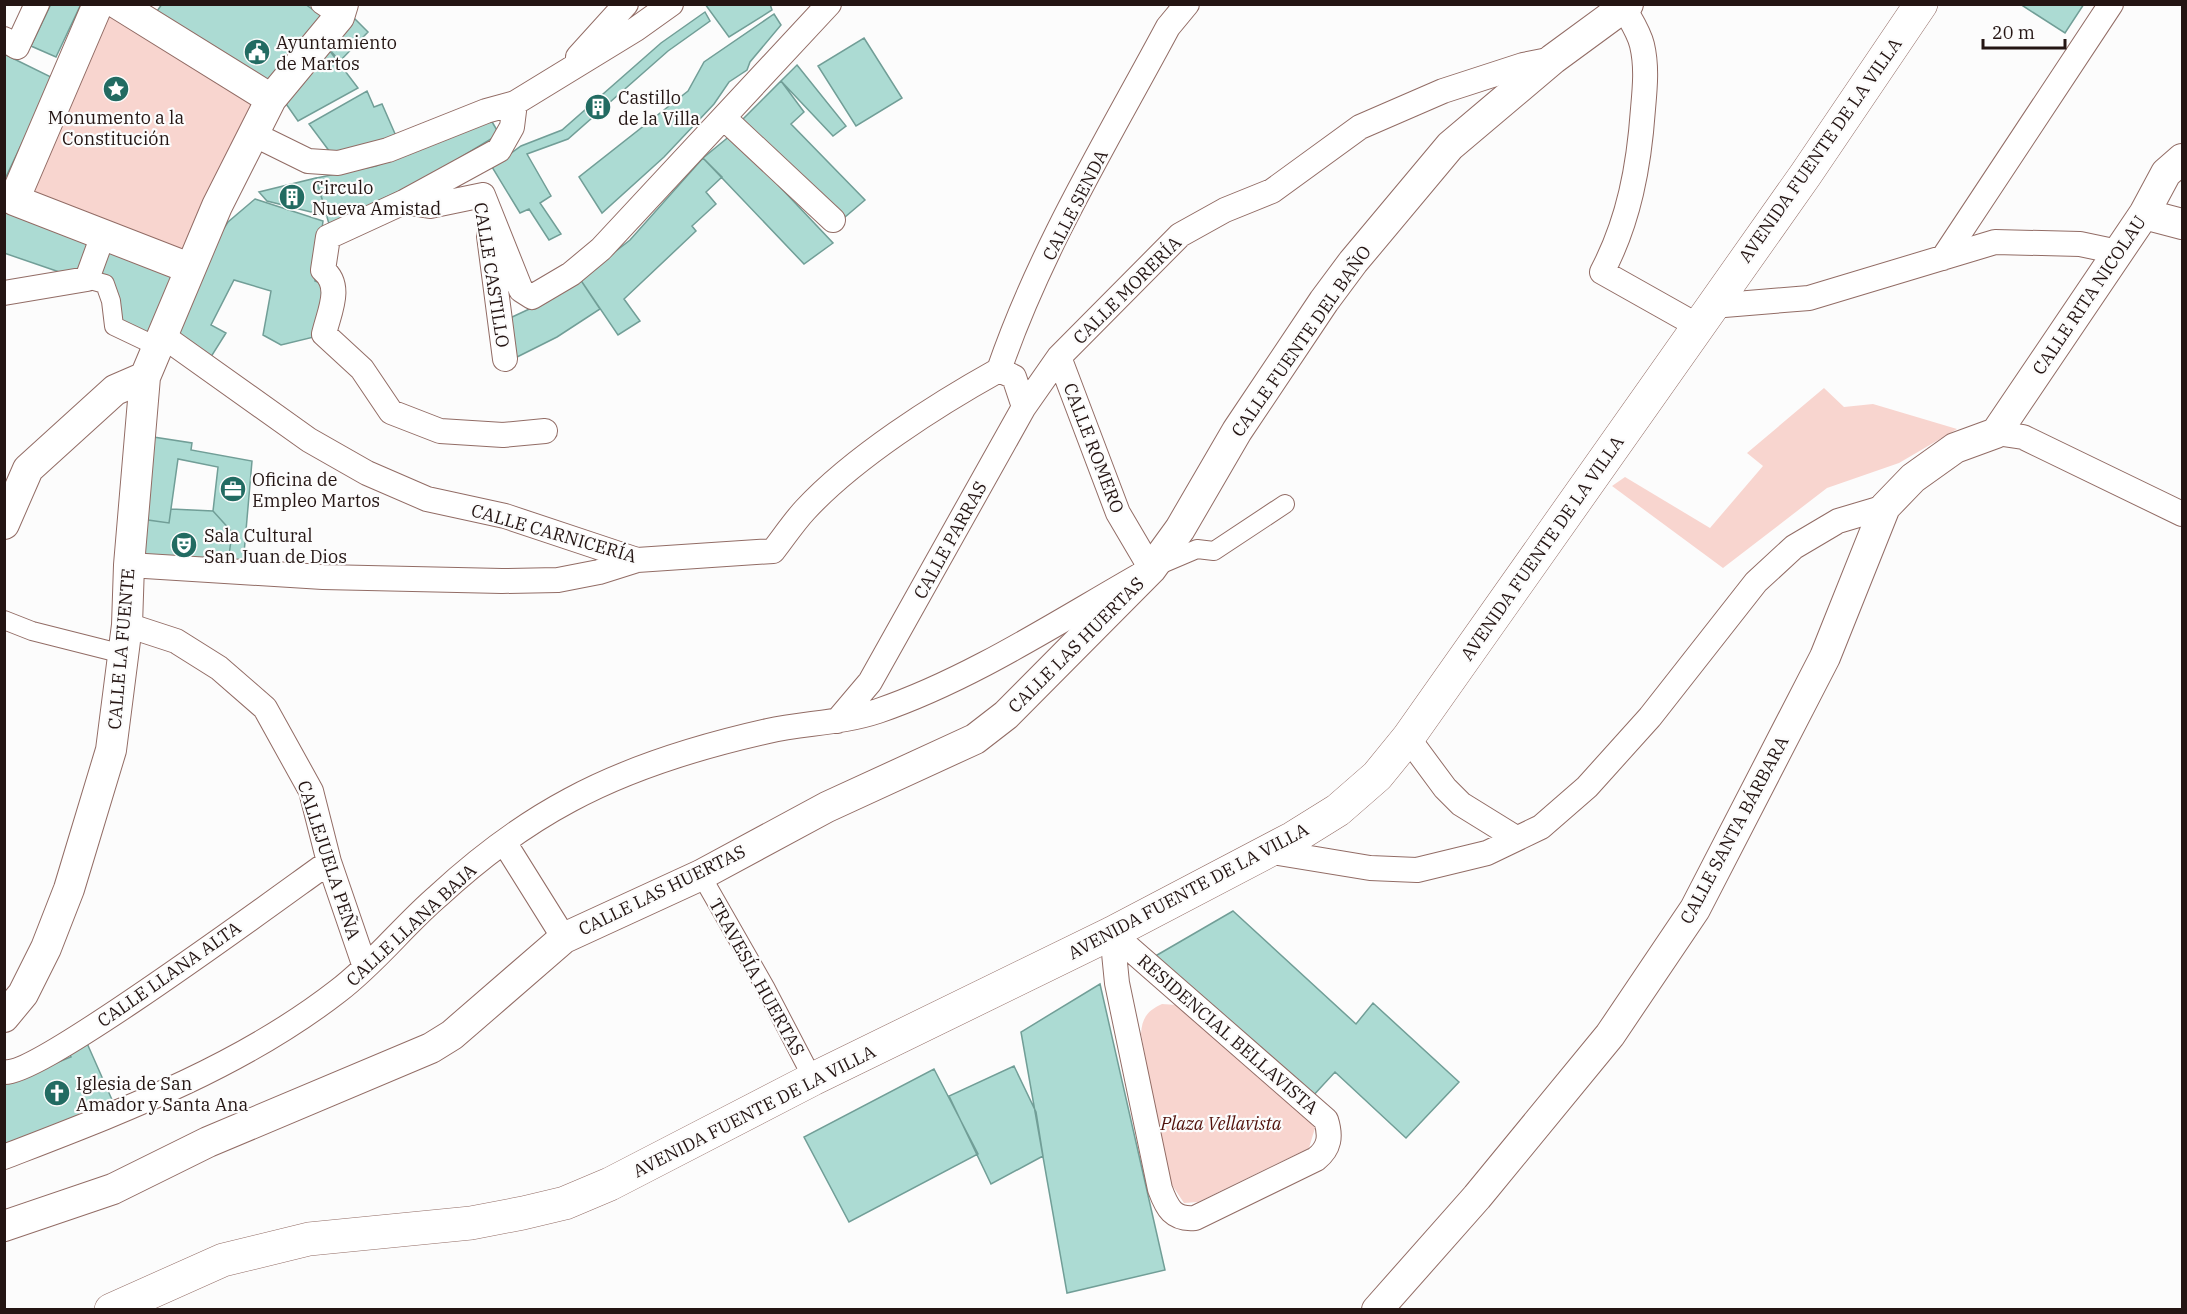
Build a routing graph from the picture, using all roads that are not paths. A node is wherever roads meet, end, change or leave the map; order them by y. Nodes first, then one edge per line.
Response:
1 (37, 4) edge
2 (98, 4) edge
3 (117, 4) edge
4 (626, 4) edge
5 (671, 4) edge
6 (829, 4) edge
7 (1186, 4) edge
8 (1921, 4) edge
9 (2110, 4) edge
10 (1626, 6) edge
11 (334, 9) edge
12 (148, 13) edge
13 (4, 39) edge
14 (1553, 59) junction
15 (567, 71) junction
16 (272, 99) junction
17 (514, 103) junction
18 (724, 118) junction
19 (253, 134) junction
20 (2182, 159) edge
21 (483, 195) junction
22 (404, 202) junction
23 (2144, 214) junction
24 (833, 220) dead end
25 (2182, 224) edge
26 (103, 235) junction
27 (2118, 252) junction
28 (1943, 258) junction
29 (189, 268) junction
30 (87, 279) junction
31 (4, 293) edge
32 (1705, 316) junction
33 (159, 341) junction
34 (1059, 357) junction
35 (505, 359) dead end
36 (999, 370) junction
37 (145, 377) junction
38 (1024, 407) junction
39 (545, 431) dead end
40 (1996, 433) junction
41 (16, 477) edge
42 (1285, 504) dead end
43 (1885, 507) junction
44 (2182, 514) edge
45 (4, 524) edge
46 (637, 560) junction
47 (129, 565) junction
48 (1151, 569) junction
49 (4, 620) edge
50 (125, 639) junction
51 (837, 721) junction
52 (1408, 738) junction
53 (1516, 838) junction
54 (504, 842) junction
55 (1267, 851) junction
56 (328, 862) junction
57 (701, 875) junction
58 (1112, 933) junction
59 (564, 938) junction
60 (366, 968) junction
61 (4, 1017) edge
62 (4, 1072) edge
63 (813, 1079) junction
64 (4, 1157) edge
65 (4, 1226) edge
66 (111, 1310) edge
67 (1377, 1310) edge

1 - 13 street
2 - 26 street
3 - 12 street
4 - 15 street
5 - 15 street
6 - 18 street
7 - 36 street, CALLE SENDA
8 - 32 main road, AVENIDA FUENTE DE LA VILLA
9 - 28 street
10 - 14 street, CALLE FUENTE DEL BAÑO
10 - 32 street
11 - 16 street, CALLE LA FUENTE
12 - 16 street
14 - 34 street, CALLE MORERÍA
14 - 48 street, CALLE FUENTE DEL BAÑO
15 - 17 street
16 - 19 street, CALLE LA FUENTE
17 - 19 street
17 - 22 street
18 - 21 street
18 - 24 street
19 - 29 street, CALLE LA FUENTE
20 - 23 street, CALLE RITA NICOLAU
21 - 22 street, CALLE CASTILLO
21 - 35 street, CALLE CASTILLO
22 - 39 street
23 - 25 street
23 - 27 street, CALLE RITA NICOLAU
26 - 29 street
26 - 30 street
27 - 28 street
27 - 40 street, CALLE RITA NICOLAU
28 - 32 street
29 - 33 street, CALLE LA FUENTE
30 - 31 street
30 - 33 street
32 - 52 main road, AVENIDA FUENTE DE LA VILLA
33 - 37 street, CALLE LA FUENTE
33 - 46 street, CALLE CARNICERÍA
34 - 38 street, CALLE PARRAS
34 - 48 street, CALLE ROMERO
36 - 38 street
36 - 46 street, CALLE CARNICERÍA
37 - 41 street
37 - 47 street, CALLE LA FUENTE
38 - 51 street, CALLE PARRAS
40 - 43 street, CALLE SANTA BÁRBARA
40 - 44 street
41 - 45 street
42 - 48 street, CALLE LAS HUERTAS
43 - 53 street
43 - 67 street, CALLE SANTA BÁRBARA
46 - 47 street
47 - 50 street, CALLE LA FUENTE
48 - 51 street, CALLE LLANA BAJA
48 - 57 street, CALLE LAS HUERTAS
49 - 50 street
50 - 56 street, CALLEJUELA PEÑA
50 - 61 street, CALLE LA FUENTE
51 - 54 street, CALLE LLANA BAJA
52 - 53 street
52 - 55 main road, AVENIDA FUENTE DE LA VILLA
53 - 55 street
54 - 59 street
54 - 60 street, CALLE LLANA BAJA
55 - 58 main road, AVENIDA FUENTE DE LA VILLA
56 - 60 street, CALLEJUELA PEÑA
56 - 62 street, CALLE LLANA ALTA
57 - 59 street, CALLE LAS HUERTAS
57 - 63 street, TRAVESÍA HUERTAS
58 - 58 street, RESIDENCIAL BELLAVISTA
58 - 63 main road, AVENIDA FUENTE DE LA VILLA
59 - 65 street, CALLE LAS HUERTAS
60 - 64 street, CALLE LLANA BAJA
63 - 66 main road, AVENIDA FUENTE DE LA VILLA

